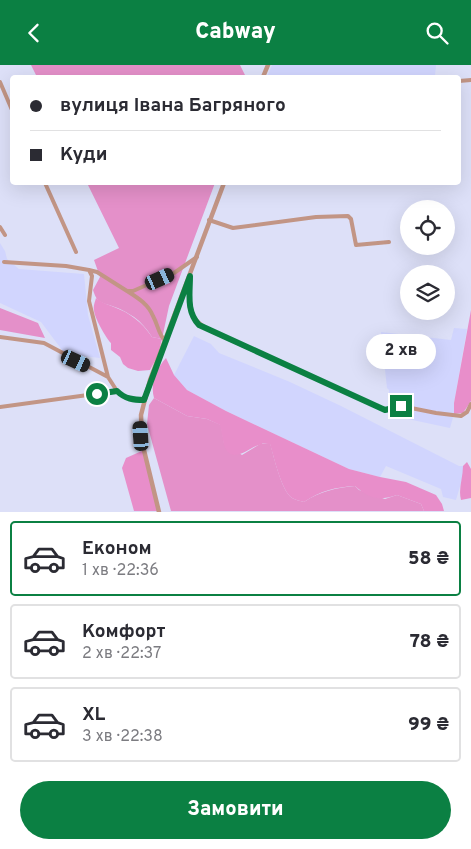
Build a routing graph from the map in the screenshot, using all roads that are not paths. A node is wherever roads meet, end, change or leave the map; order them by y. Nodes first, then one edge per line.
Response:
1 (0, 82) edge
2 (10, 104) edge
3 (46, 185) edge
4 (223, 185) edge
5 (210, 221) junction
6 (0, 227) edge
7 (5, 235) dead end
8 (389, 242) dead end
9 (76, 252) dead end
10 (197, 257) junction
11 (4, 262) dead end
12 (90, 270) junction
13 (190, 276) junction
14 (127, 291) junction
15 (0, 337) edge
16 (166, 341) junction
17 (108, 377) junction
18 (117, 391) junction
19 (144, 400) junction
20 (471, 404) edge
21 (0, 407) edge
22 (159, 511) edge

1 - 2 street
3 - 9 street
4 - 5 street
5 - 8 street
5 - 10 street
6 - 7 street
10 - 13 street
10 - 14 street
11 - 12 street
12 - 14 street
12 - 17 street
13 - 16 street
13 - 20 street
14 - 16 street
15 - 17 street
16 - 19 street
17 - 18 street
18 - 19 street
18 - 21 street
19 - 22 street

